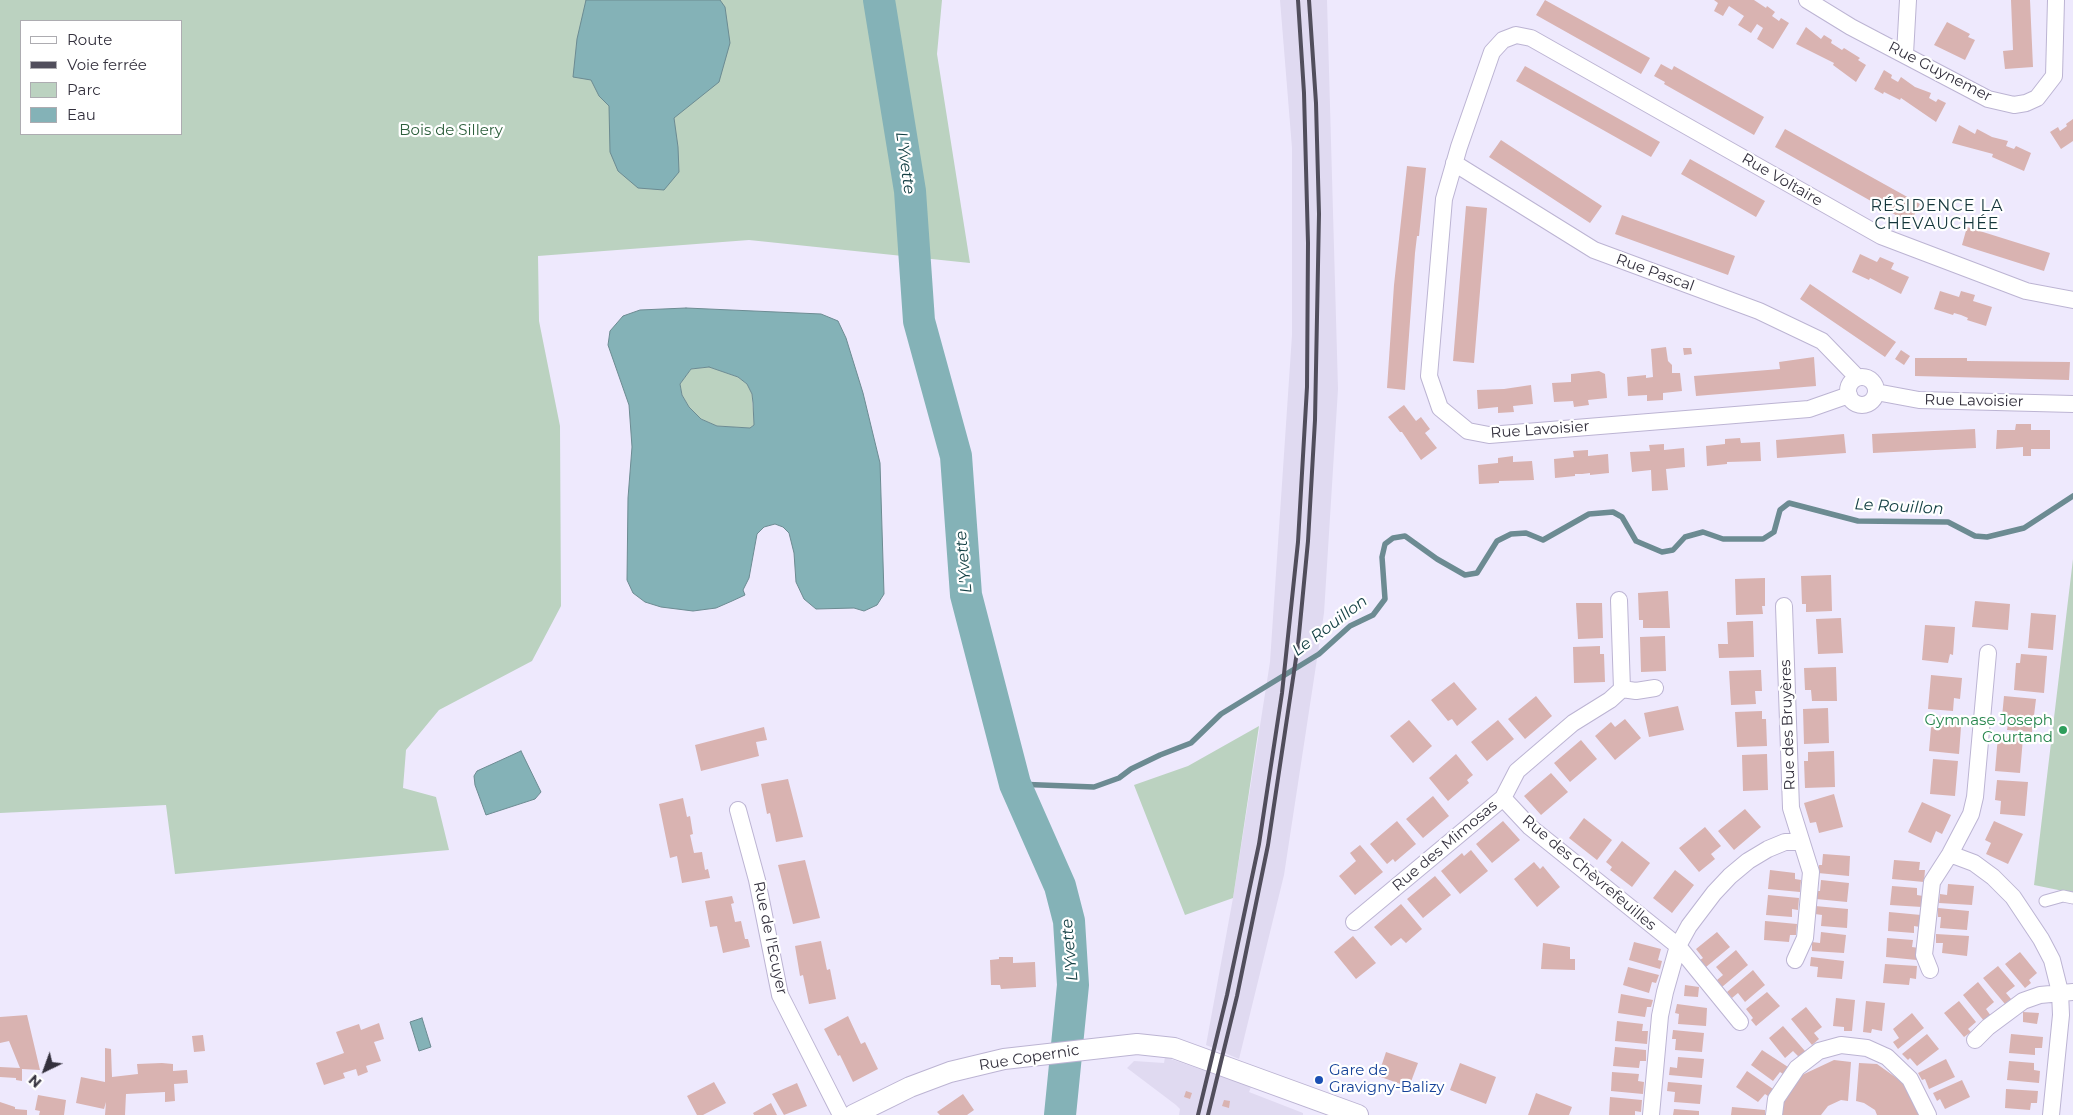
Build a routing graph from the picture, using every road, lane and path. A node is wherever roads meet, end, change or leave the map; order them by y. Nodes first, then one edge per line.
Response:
1 (1807, 0) edge
2 (1908, 0) edge
3 (2056, 0) edge
4 (1504, 40) joint
5 (1905, 54) junction
6 (1454, 162) junction
7 (2073, 300) edge
8 (1857, 377) junction
9 (1876, 392) junction
10 (1849, 396) junction
11 (2073, 404) edge
12 (1619, 600) dead end
13 (1784, 606) dead end
14 (1988, 653) dead end
15 (1655, 688) dead end
16 (1622, 689) junction
17 (1503, 798) junction
18 (738, 810) dead end
19 (1802, 842) junction
20 (1950, 854) junction
21 (2073, 898) edge
22 (2045, 901) dead end
23 (1354, 922) dead end
24 (1678, 946) junction
25 (1795, 960) dead end
26 (1930, 970) dead end
27 (2066, 992) edge
28 (1740, 1022) dead end
29 (1975, 1040) dead end
30 (841, 1115) edge
31 (853, 1115) edge
32 (1358, 1115) edge
33 (1651, 1115) edge
34 (1774, 1115) edge
35 (1928, 1115) edge
36 (2051, 1115) edge

1 - 5 street, Rue Guynemer
2 - 5 street
3 - 5 street, Rue Guynemer
4 - 6 street, Rue Lavoisier
4 - 7 street, Rue Voltaire
6 - 8 street, Rue Pascal
6 - 10 street, Rue Lavoisier
8 - 9 street
8 - 10 street
9 - 10 street
9 - 11 street, Rue Lavoisier
12 - 16 street
13 - 19 street, Rue des Bruyères
14 - 20 street
15 - 16 street
16 - 17 street, Rue des Mimosas
17 - 23 street, Rue des Mimosas
17 - 24 street, Rue des Chèvrefeuilles
18 - 30 street, Rue de l'Ecuyer
19 - 24 street
19 - 25 street, Rue des Bruyères
20 - 26 street
20 - 27 street
21 - 22 street
24 - 28 street, Rue des Chèvrefeuilles
24 - 33 street
27 - 29 street
27 - 36 street
31 - 32 street, Rue Copernic
34 - 35 street

